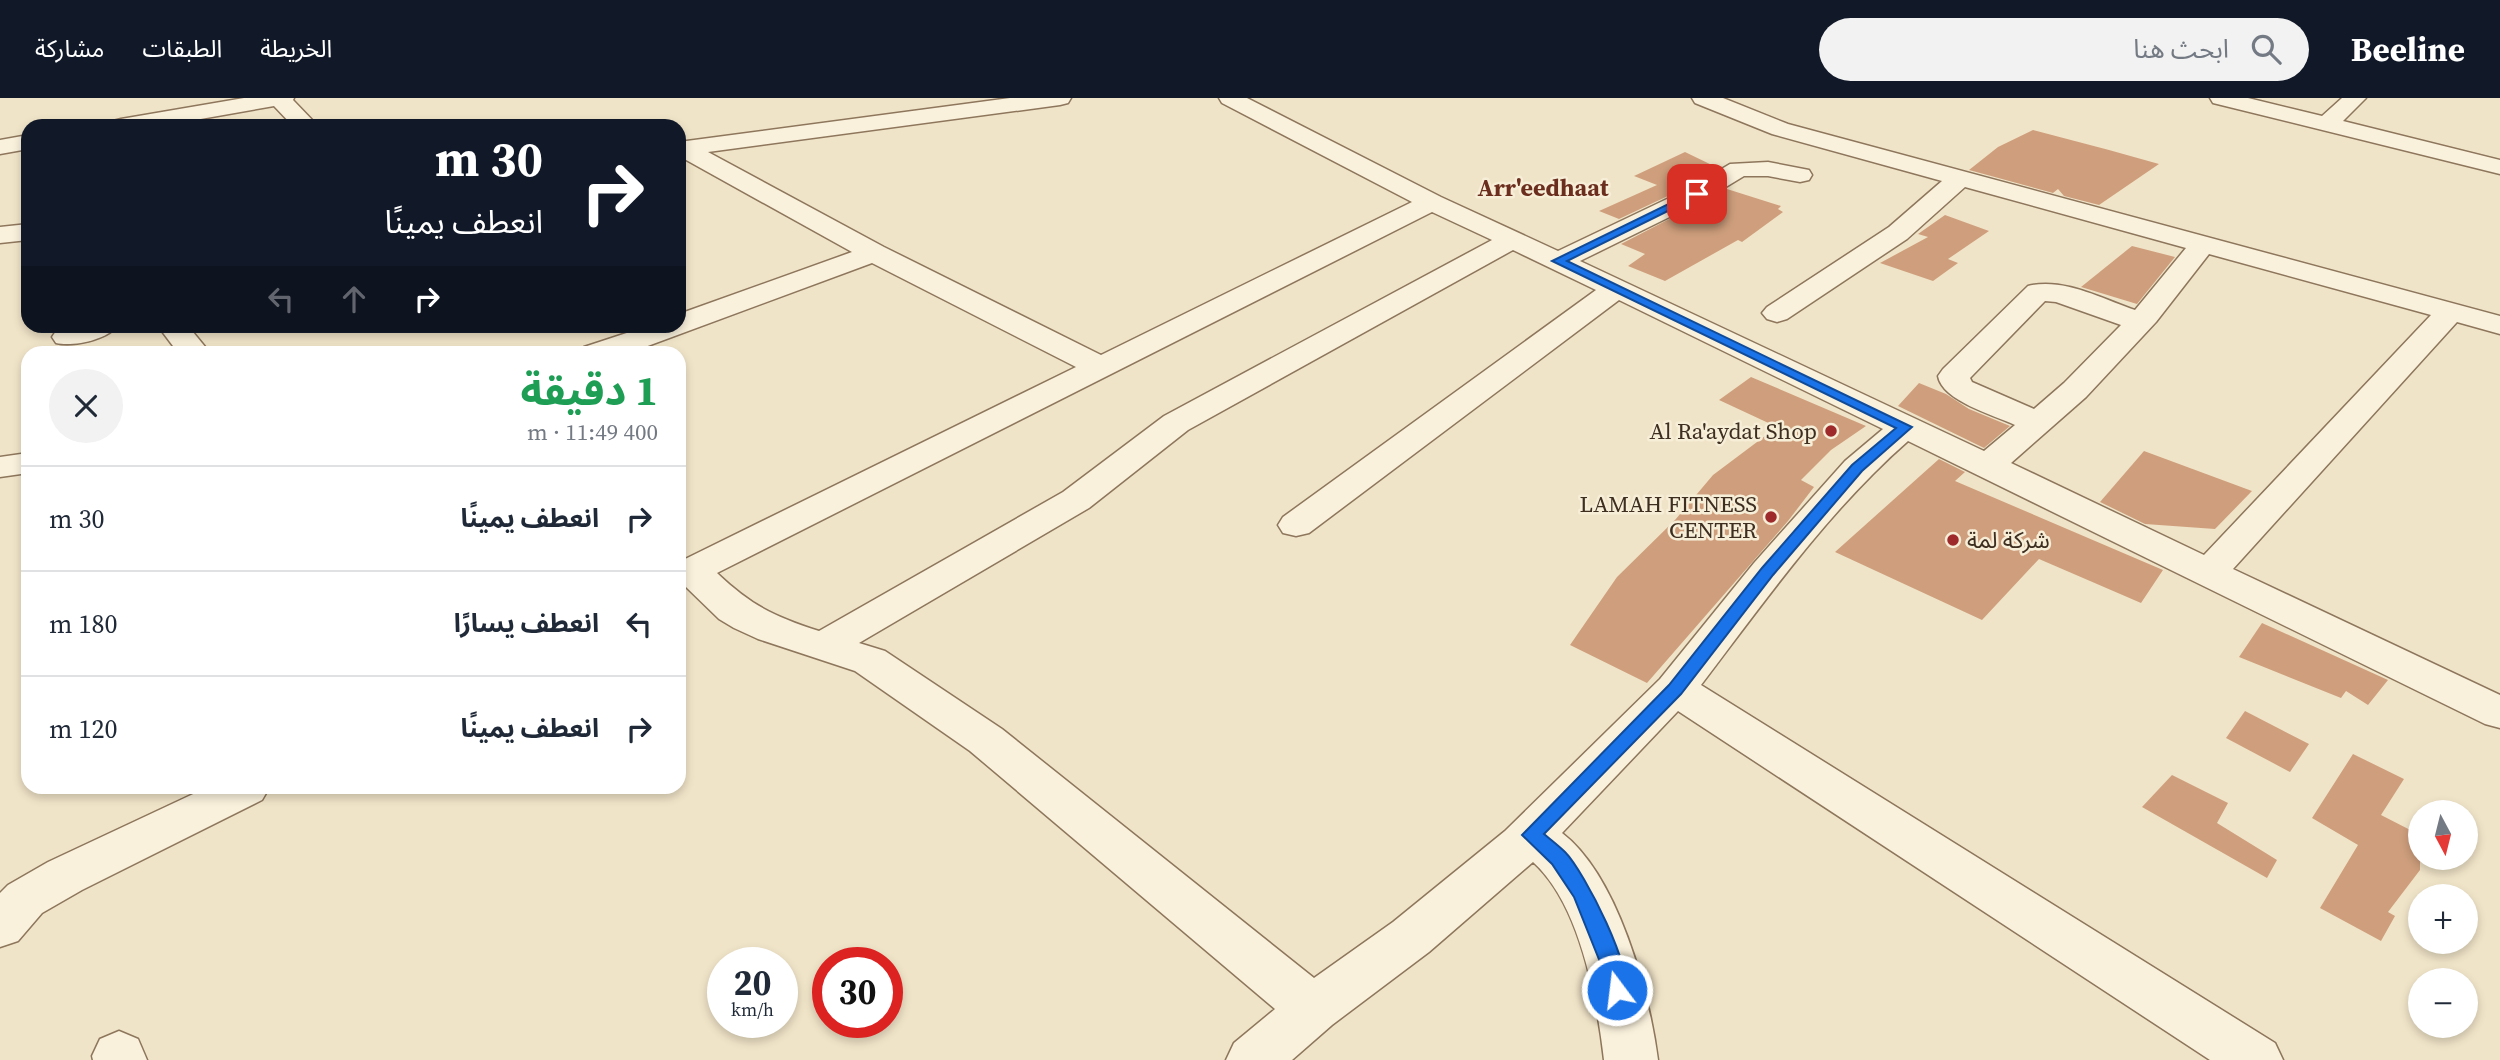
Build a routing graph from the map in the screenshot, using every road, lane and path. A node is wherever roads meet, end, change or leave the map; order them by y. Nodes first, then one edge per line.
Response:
1 (281, 98) edge
2 (1060, 98) edge
3 (1230, 98) edge
4 (1703, 98) edge
5 (2356, 98) edge
6 (2231, 99) edge
7 (161, 119) edge
8 (300, 119) edge
9 (2325, 125) junction
10 (21, 143) edge
11 (0, 147) edge
12 (686, 147) edge
13 (686, 151) edge
14 (2500, 167) edge
15 (1800, 175) dead end
16 (1959, 179) junction
17 (1432, 202) junction
18 (21, 233) edge
19 (0, 235) edge
20 (1512, 240) junction
21 (2202, 245) junction
22 (874, 253) junction
23 (1558, 261) junction
24 (1616, 288) junction
25 (2450, 312) junction
26 (1777, 313) dead end
27 (686, 322) edge
28 (2140, 322) junction
29 (2500, 325) edge
30 (80, 333) edge
31 (655, 333) edge
32 (67, 337) dead end
33 (618, 346) edge
34 (1101, 367) junction
35 (2038, 422) junction
36 (1905, 427) junction
37 (21, 464) edge
38 (1987, 466) junction
39 (0, 467) edge
40 (1296, 525) dead end
41 (2208, 573) junction
42 (686, 574) edge
43 (686, 575) edge
44 (823, 646) junction
45 (1675, 690) junction
46 (2500, 713) edge
47 (234, 794) edge
48 (1531, 835) junction
49 (0, 926) edge
50 (1313, 1009) junction
51 (1253, 1060) edge
52 (1631, 1060) edge
53 (2256, 1060) edge

1 - 7 street
1 - 8 street
2 - 12 street
3 - 17 street
4 - 16 street
5 - 9 street
6 - 9 street
9 - 14 street
10 - 11 street
13 - 22 street
15 - 23 street
16 - 21 street
16 - 26 street
17 - 20 street
17 - 34 street
18 - 19 street
20 - 23 street
20 - 44 street
21 - 25 street
21 - 28 street
22 - 27 street
22 - 34 street
23 - 24 street
24 - 36 street
24 - 40 street
25 - 29 street
25 - 41 street
28 - 35 street
28 - 35 street
30 - 32 street
31 - 33 street
34 - 42 street
35 - 38 street
36 - 38 street
36 - 45 street
37 - 39 street
38 - 41 street
41 - 46 street
43 - 44 street
44 - 50 street
45 - 48 street
45 - 53 street
47 - 49 street
48 - 50 street
48 - 52 street
50 - 51 street

